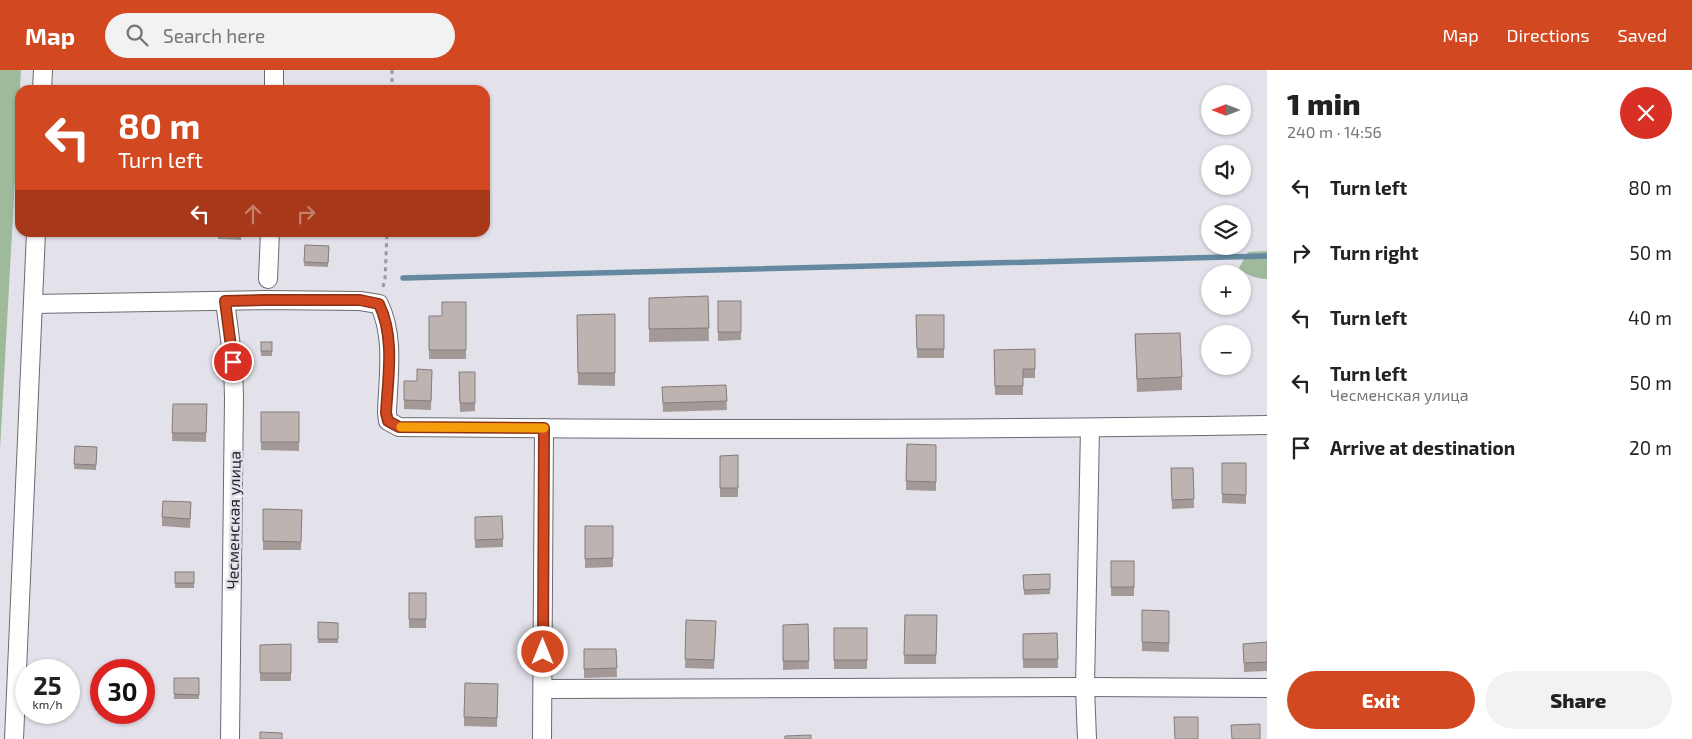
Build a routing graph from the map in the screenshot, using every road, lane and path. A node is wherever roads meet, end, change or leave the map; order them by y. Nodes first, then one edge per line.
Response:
1 (43, 70) edge
2 (274, 70) edge
3 (392, 70) edge
4 (42, 85) edge
5 (274, 85) edge
6 (392, 85) edge
7 (36, 237) edge
8 (270, 237) edge
9 (387, 237) edge
10 (268, 279) dead end
11 (225, 301) junction
12 (33, 304) junction
13 (379, 304) junction
14 (1267, 425) edge
15 (544, 428) junction
16 (1090, 428) junction
17 (1084, 687) junction
18 (1267, 688) edge
19 (543, 689) junction
20 (14, 739) edge
21 (230, 739) edge
22 (542, 739) edge
23 (1086, 739) edge

1 - 4 street
2 - 5 street
3 - 6 path
7 - 12 street
8 - 10 street
9 - 13 path
11 - 12 street
11 - 13 street
11 - 21 street, Чесменская улица
12 - 20 street
13 - 15 street
14 - 16 street
15 - 16 street
15 - 19 street
16 - 17 street
17 - 18 street
17 - 19 street
17 - 23 street
19 - 22 street

